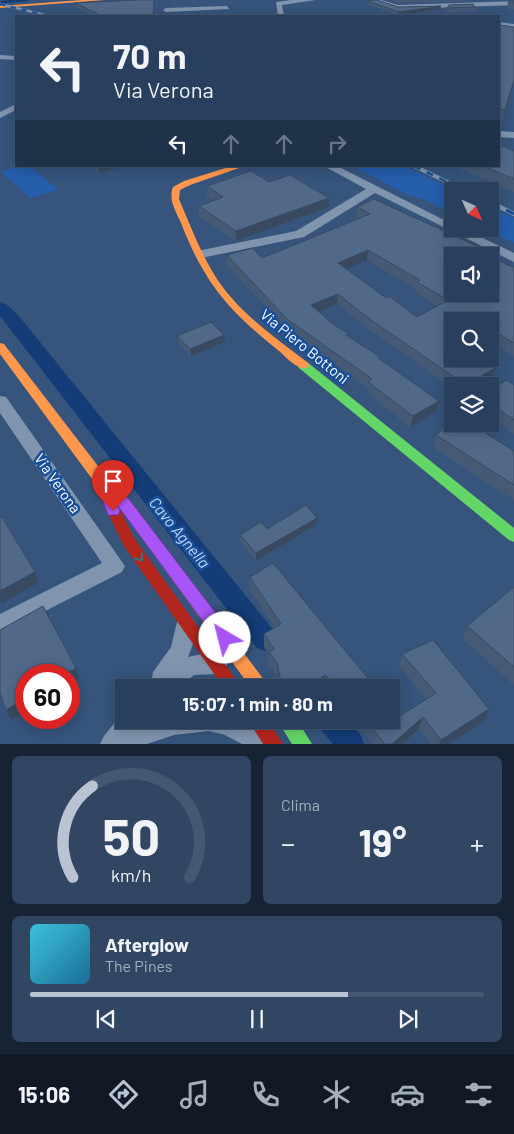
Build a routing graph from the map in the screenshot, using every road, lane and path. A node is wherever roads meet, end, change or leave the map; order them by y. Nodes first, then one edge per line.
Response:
1 (103, 0) edge
2 (166, 0) edge
3 (313, 0) edge
4 (374, 0) edge
5 (514, 3) edge
6 (0, 7) edge
7 (226, 8) dead end
8 (166, 13) edge
9 (281, 15) edge
10 (500, 24) edge
11 (514, 26) edge
12 (0, 57) edge
13 (15, 58) edge
14 (15, 108) edge
15 (0, 115) edge
16 (500, 134) edge
17 (514, 135) edge
18 (238, 167) edge
19 (331, 167) edge
20 (374, 189) junction
21 (444, 223) edge
22 (474, 238) edge
23 (201, 254) junction
24 (514, 258) edge
25 (1, 347) edge
26 (0, 401) edge
27 (103, 483) junction
28 (146, 533) junction
29 (514, 536) edge
30 (185, 619) junction
31 (0, 624) edge
32 (162, 679) edge
33 (171, 679) edge
34 (230, 679) edge
35 (231, 679) edge
36 (233, 679) edge
37 (255, 679) edge
38 (124, 729) edge
39 (154, 729) edge
40 (242, 729) edge
41 (263, 729) edge
42 (278, 729) edge
43 (292, 729) edge
44 (112, 744) edge
45 (118, 744) edge
46 (263, 744) edge
47 (274, 744) edge
48 (289, 744) edge
49 (303, 744) edge

1 - 6 main road
2 - 8 street
3 - 9 street
4 - 5 street
7 - 8 street
10 - 11 street
12 - 13 street
14 - 15 street
16 - 17 street
18 - 23 main road, Via Piero Bottoni
19 - 20 street
20 - 21 street
20 - 23 street
22 - 24 street
23 - 29 main road, Via Piero Bottoni
25 - 27 main road
26 - 31 street, Via Verona
27 - 28 main road
27 -> 30 main road
28 - 36 street
28 - 37 main road
30 - 32 street
30 - 35 main road
33 - 34 street
38 - 44 street
39 - 45 street
40 - 46 street
41 - 47 main road
42 - 48 street
43 - 49 main road

